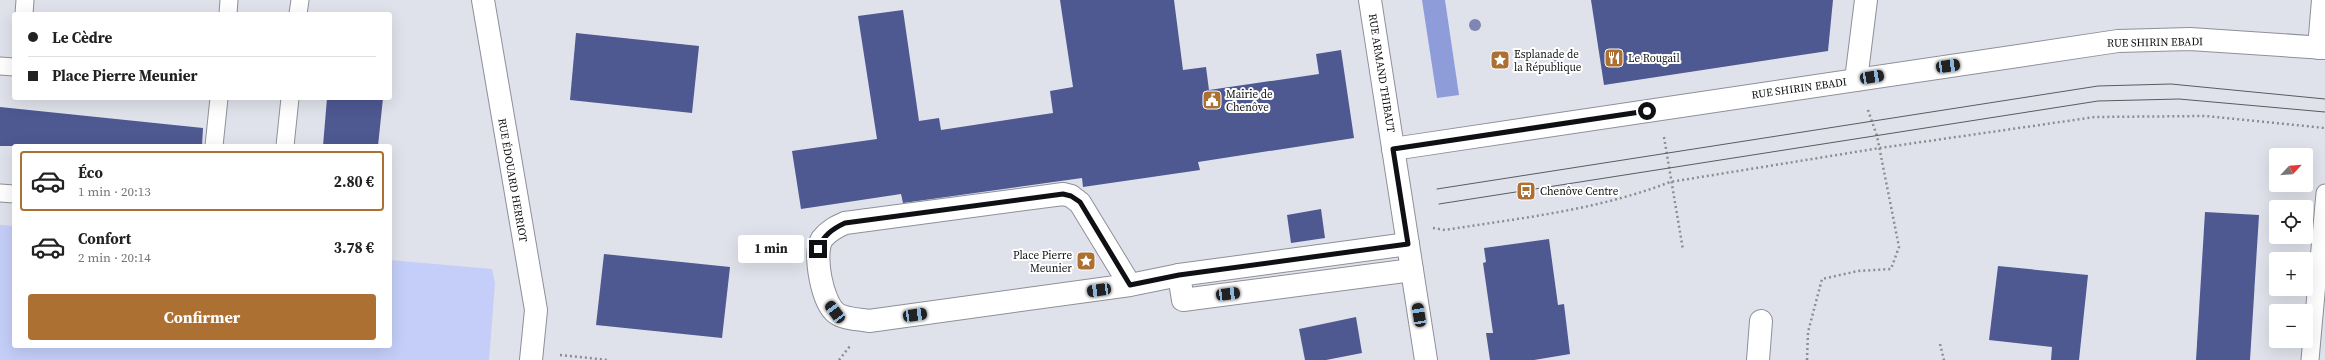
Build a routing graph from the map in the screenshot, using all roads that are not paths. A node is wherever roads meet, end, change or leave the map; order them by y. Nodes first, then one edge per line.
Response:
1 (25, 0) edge
2 (229, 0) edge
3 (300, 0) edge
4 (483, 0) edge
5 (1370, 0) edge
6 (1866, 0) edge
7 (2323, 0) edge
8 (24, 12) edge
9 (228, 12) edge
10 (298, 12) edge
11 (2322, 48) edge
12 (0, 66) edge
13 (12, 67) edge
14 (1856, 80) junction
15 (219, 100) edge
16 (290, 100) edge
17 (214, 144) edge
18 (285, 144) edge
19 (1393, 149) junction
20 (0, 193) edge
21 (2325, 193) edge
22 (12, 194) edge
23 (1408, 244) junction
24 (1412, 270) junction
25 (1179, 275) junction
26 (1130, 285) junction
27 (1761, 321) dead end
28 (531, 356) edge
29 (1426, 360) edge
30 (1758, 360) edge
31 (2310, 360) edge

1 - 8 lane
2 - 9 lane
3 - 10 lane
4 - 28 street, RUE ÉDOUARD HERRIOT
5 - 19 street, RUE ARMAND THIBAUT
6 - 14 street
7 - 11 street
11 - 14 street, RUE SHIRIN EBADI
12 - 13 lane
14 - 19 street, RUE SHIRIN EBADI
15 - 17 lane
16 - 18 lane
19 - 23 street, RUE ARMAND THIBAUT
20 - 22 lane
21 - 31 lane
23 - 24 street, RUE ARMAND THIBAUT
23 - 25 street
24 - 25 street
24 - 29 street, RUE ARMAND THIBAUT
25 - 26 street
26 - 26 street
27 - 30 street

